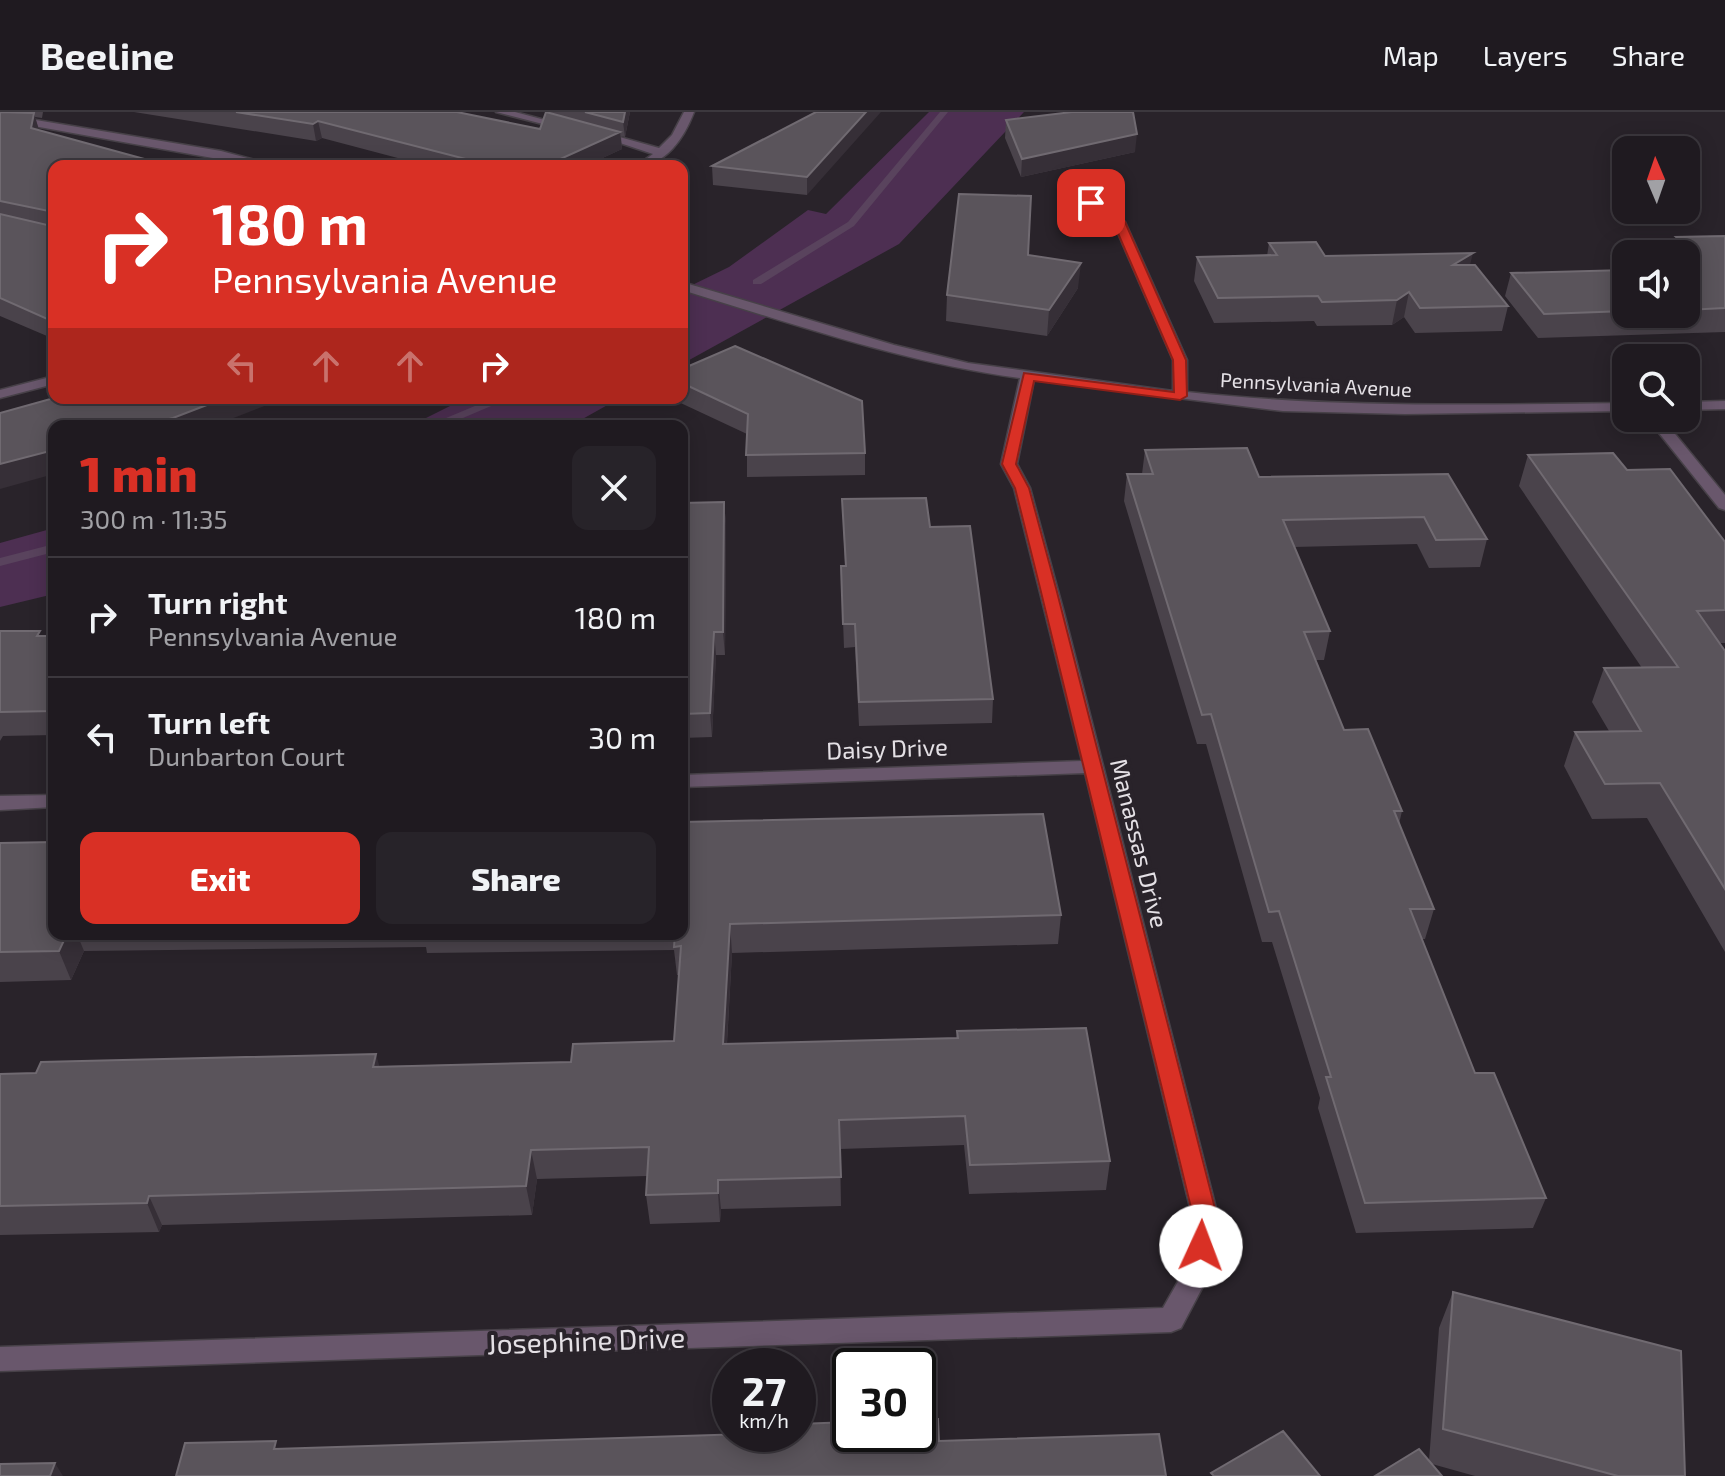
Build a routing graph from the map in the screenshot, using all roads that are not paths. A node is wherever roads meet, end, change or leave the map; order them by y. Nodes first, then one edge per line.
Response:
1 (501, 112) edge
2 (689, 112) edge
3 (0, 117) edge
4 (663, 153) junction
5 (242, 160) edge
6 (652, 160) edge
7 (1091, 203) dead end
8 (688, 288) edge
9 (1028, 376) junction
10 (48, 382) edge
11 (0, 394) edge
12 (1180, 396) junction
13 (1725, 405) edge
14 (1700, 406) edge
15 (1612, 407) edge
16 (1665, 432) edge
17 (1725, 505) edge
18 (1094, 767) junction
19 (688, 781) edge
20 (48, 801) edge
21 (0, 803) edge
22 (1171, 1320) joint
23 (0, 1359) edge

1 - 4 street
2 - 4 street
3 - 5 street
4 - 6 street
7 - 12 street
8 - 9 street, Pennsylvania Avenue
9 - 12 street, Pennsylvania Avenue
9 - 18 street, Manassas Drive
10 - 11 street
12 - 15 street, Pennsylvania Avenue
13 - 14 street
16 - 17 street
18 - 19 street, Daisy Drive
18 - 22 street, Manassas Drive
20 - 21 street
22 - 23 street, Josephine Drive

